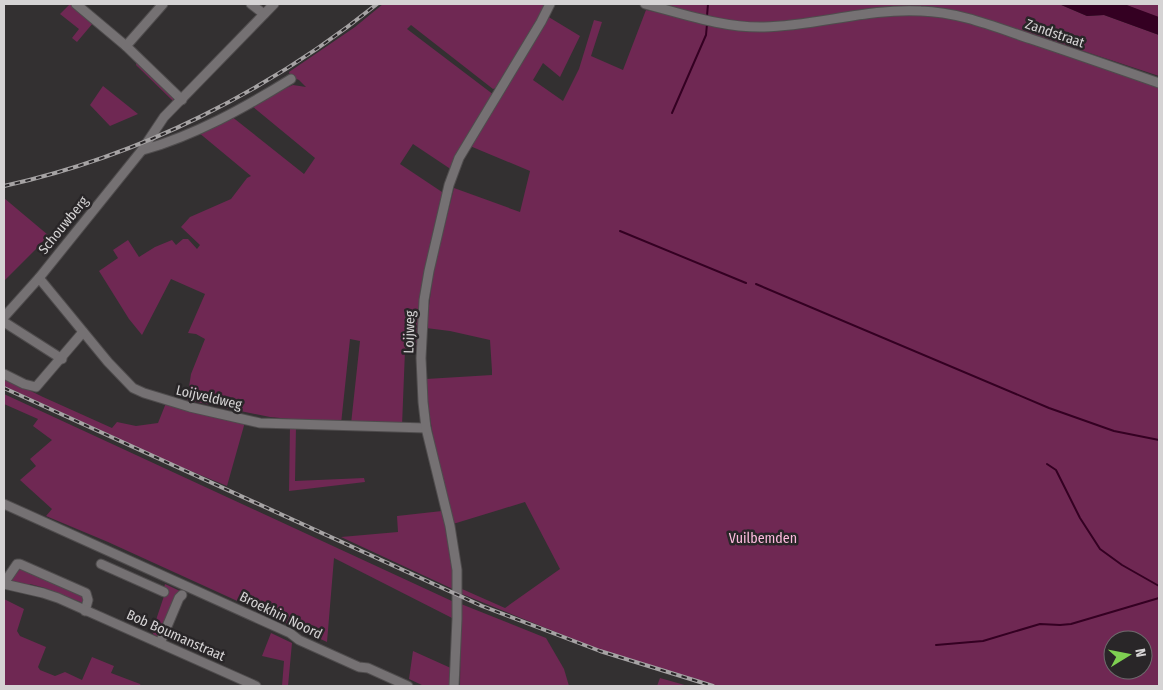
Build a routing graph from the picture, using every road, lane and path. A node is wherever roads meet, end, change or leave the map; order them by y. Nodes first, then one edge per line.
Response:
1 (76, 4) edge
2 (163, 4) edge
3 (251, 4) edge
4 (274, 4) edge
5 (550, 4) edge
6 (645, 4) edge
7 (264, 14) junction
8 (126, 46) junction
9 (291, 79) dead end
10 (1159, 83) edge
11 (182, 100) junction
12 (142, 150) junction
13 (39, 278) junction
14 (4, 316) edge
15 (4, 322) edge
16 (84, 332) junction
17 (62, 359) junction
18 (4, 374) edge
19 (426, 428) junction
20 (4, 504) edge
21 (102, 564) dead end
22 (143, 567) junction
23 (137, 579) junction
24 (4, 584) edge
25 (164, 592) dead end
26 (182, 595) dead end
27 (85, 611) junction
28 (160, 643) junction
29 (256, 686) edge
30 (408, 686) edge
31 (454, 686) edge

1 - 8 street
2 - 8 street
3 - 7 street
4 - 7 street, Schouwberg
5 - 19 street, Loijweg
6 - 10 street, Zandstraat
7 - 11 street, Schouwberg
8 - 11 street
9 - 12 street
11 - 12 street, Schouwberg
12 - 13 street, Schouwberg
13 - 14 street, Schouwberg
13 - 16 street, Loijveldweg
15 - 17 street
16 - 17 street
16 - 19 street, Loijveldweg
17 - 18 street
19 - 31 street, Loijweg
20 - 22 street, Broekhin Noord
21 - 23 street
22 - 23 street
22 - 30 street, Broekhin Noord
23 - 25 street
24 - 27 street, Bob Boumanstraat
24 - 27 street, Bob Boumanstraat
26 - 28 street
27 - 28 street, Bob Boumanstraat
28 - 29 street, Bob Boumanstraat

